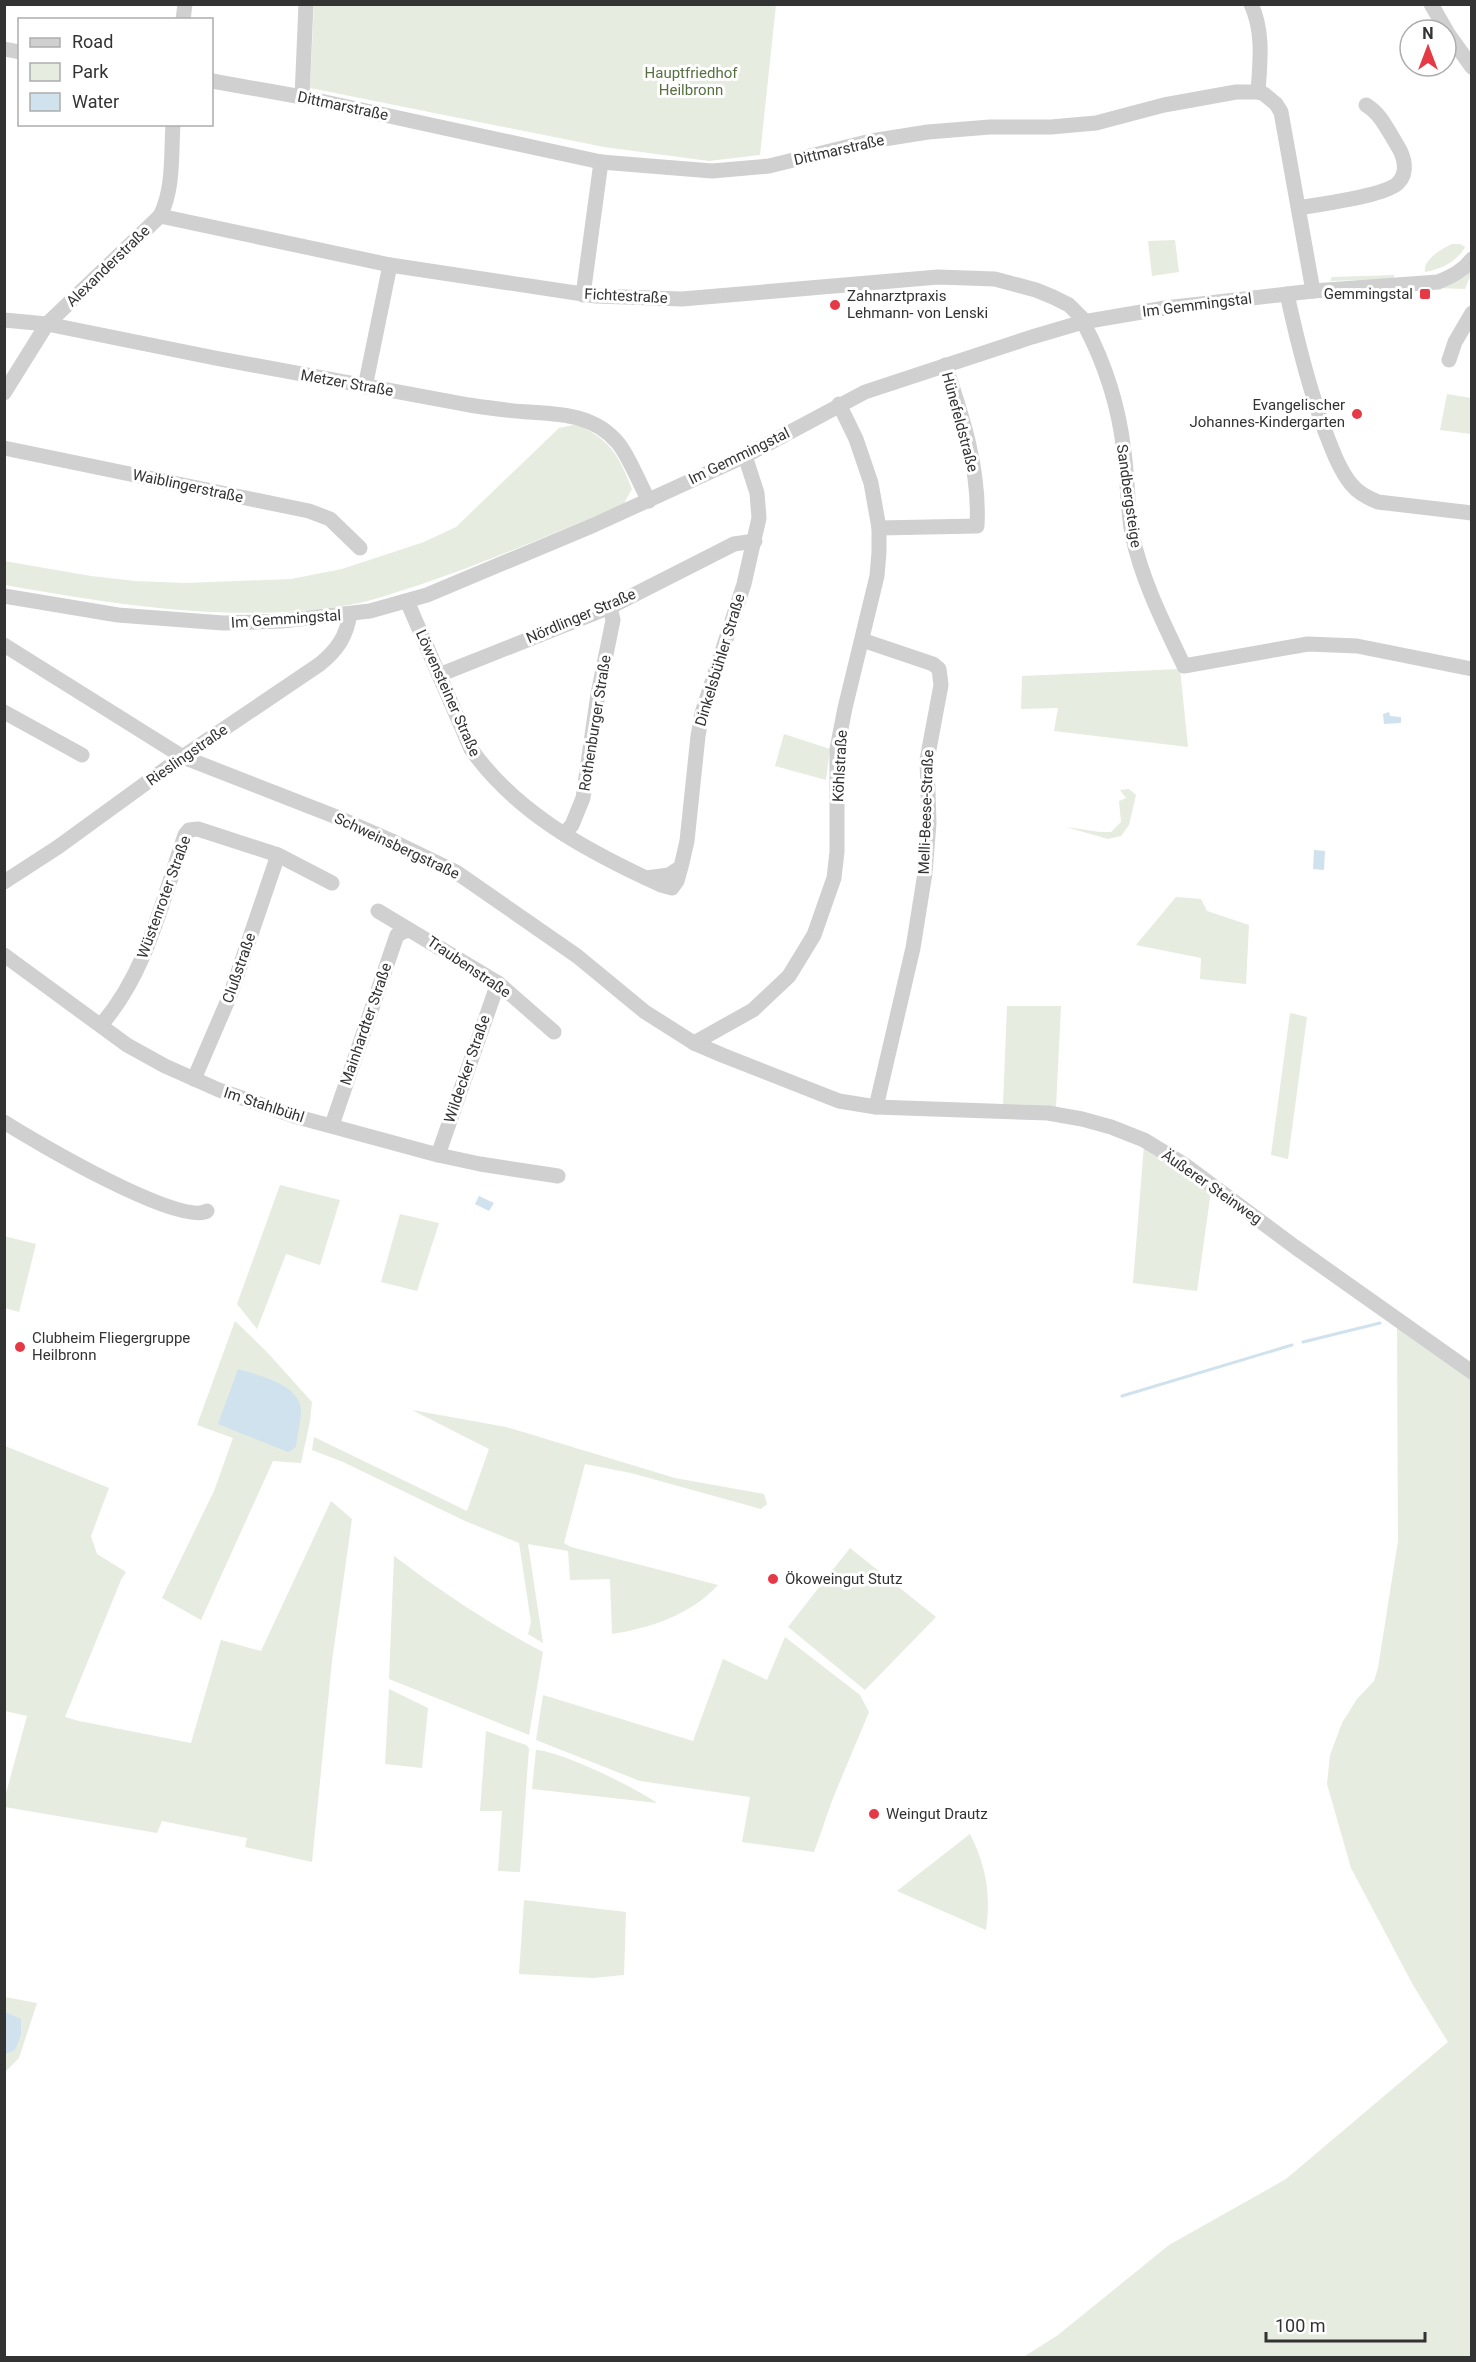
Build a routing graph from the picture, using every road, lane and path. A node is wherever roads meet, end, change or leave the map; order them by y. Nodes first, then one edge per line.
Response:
1 (306, 4) edge
2 (1251, 4) edge
3 (1431, 4) edge
4 (1439, 18) edge
5 (1458, 48) edge
6 (1472, 68) edge
7 (213, 81) edge
8 (1258, 92) junction
9 (302, 97) junction
10 (1366, 105) dead end
11 (173, 126) edge
12 (601, 162) junction
13 (1299, 208) junction
14 (160, 216) junction
15 (1472, 259) edge
16 (390, 265) junction
17 (1313, 291) junction
18 (1287, 294) junction
19 (583, 295) junction
20 (1472, 313) edge
21 (4, 321) edge
22 (1085, 322) junction
23 (47, 324) junction
24 (1449, 360) dead end
25 (945, 365) junction
26 (365, 387) junction
27 (4, 393) edge
28 (838, 404) junction
29 (4, 448) edge
30 (745, 456) junction
31 (649, 501) junction
32 (1472, 513) edge
33 (879, 528) junction
34 (754, 541) junction
35 (360, 548) dead end
36 (4, 596) edge
37 (407, 601) junction
38 (610, 607) junction
39 (350, 614) junction
40 (862, 640) junction
41 (4, 645) edge
42 (1472, 669) edge
43 (439, 675) junction
44 (4, 712) edge
45 (82, 755) dead end
46 (183, 757) junction
47 (564, 834) junction
48 (278, 855) junction
49 (646, 878) joint
50 (4, 882) edge
51 (332, 883) dead end
52 (378, 911) dead end
53 (407, 930) junction
54 (4, 955) edge
55 (498, 983) junction
56 (101, 1025) junction
57 (554, 1032) dead end
58 (694, 1043) junction
59 (194, 1079) junction
60 (876, 1107) junction
61 (4, 1122) edge
62 (332, 1125) junction
63 (438, 1155) junction
64 (558, 1176) dead end
65 (207, 1211) dead end
66 (1472, 1372) edge

1 - 9 street
2 - 8 street
3 - 4 street
5 - 6 street
7 - 9 street, Dittmarstraße
8 - 12 street, Dittmarstraße
8 - 13 street
9 - 12 street, Dittmarstraße
10 - 13 street
11 - 14 street, Alexanderstraße
12 - 19 street
13 - 17 street
14 - 16 street, Fichtestraße
14 - 23 street, Alexanderstraße
15 - 17 street, Im Gemmingstal
16 - 19 street, Fichtestraße
16 - 26 street
17 - 18 street, Im Gemmingstal
18 - 22 street, Im Gemmingstal
18 - 32 street
19 - 22 street, Fichtestraße
20 - 24 street
21 - 23 street, Metzer Straße
22 - 25 street, Im Gemmingstal
22 - 42 street, Sandbergsteige
23 - 26 street, Metzer Straße
23 - 27 street, Alexanderstraße
25 - 28 street, Im Gemmingstal
25 - 33 street, Hünefeldstraße
26 - 31 street, Metzer Straße
28 - 30 street, Im Gemmingstal
28 - 33 street, Köhlstraße
29 - 35 street, Waiblingerstraße
30 - 31 street, Im Gemmingstal
30 - 34 street, Dinkelsbühler Straße
31 - 37 street, Im Gemmingstal
33 - 40 street, Köhlstraße
34 - 38 street, Nördlinger Straße
34 - 49 street, Dinkelsbühler Straße
36 - 39 street, Im Gemmingstal
37 - 39 street, Im Gemmingstal
37 - 43 street, Löwensteiner Straße
38 - 43 street, Nördlinger Straße
38 - 47 street, Rothenburger Straße
39 - 46 street, Rieslingstraße
40 - 58 street, Köhlstraße
40 - 60 street, Melli-Beese-Straße
41 - 46 street, Schweinsbergstraße
43 - 47 street, Löwensteiner Straße
44 - 45 street
46 - 50 street, Rieslingstraße
46 - 58 street, Schweinsbergstraße
47 - 49 street, Löwensteiner Straße
48 - 51 street
48 - 56 street, Wüstenroter Straße
48 - 59 street, Clußstraße
52 - 53 street, Traubenstraße
53 - 55 street, Traubenstraße
53 - 62 street, Mainhardter Straße
54 - 56 street, Im Stahlbühl
55 - 57 street, Traubenstraße
55 - 63 street, Wildecker Straße
56 - 59 street, Im Stahlbühl
58 - 60 street, Schweinsbergstraße
59 - 62 street, Im Stahlbühl
60 - 66 street, Äußerer Steinweg
61 - 65 street
62 - 63 street, Im Stahlbühl
63 - 64 street, Im Stahlbühl

